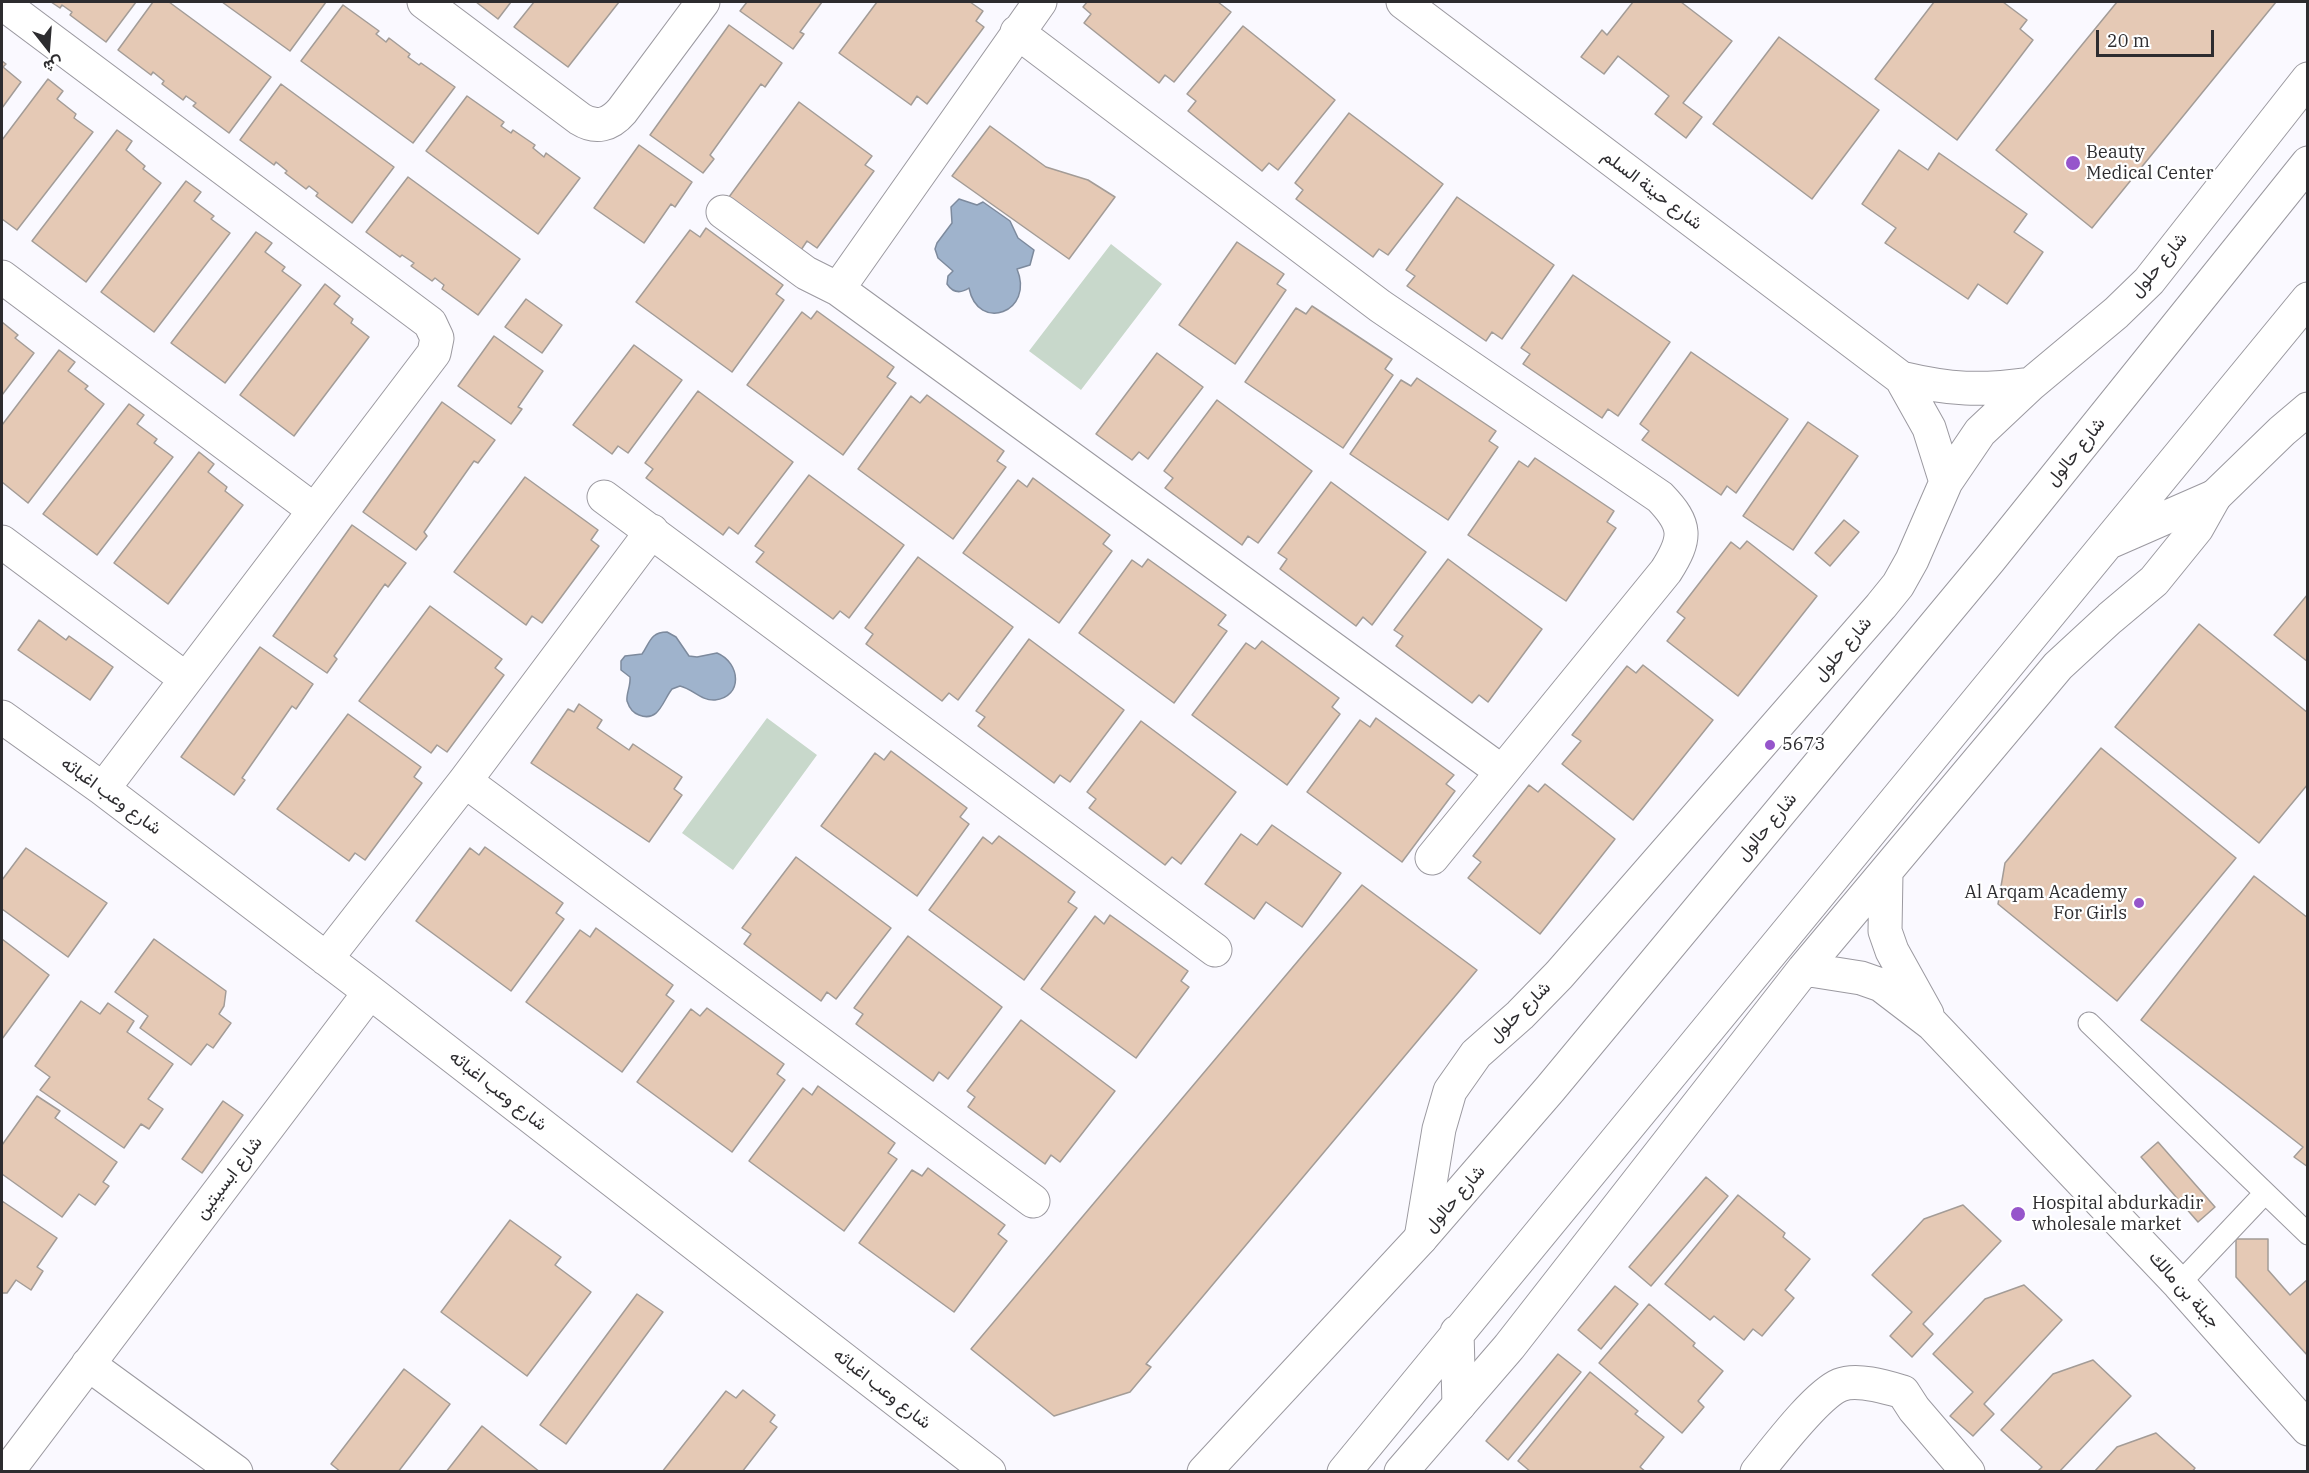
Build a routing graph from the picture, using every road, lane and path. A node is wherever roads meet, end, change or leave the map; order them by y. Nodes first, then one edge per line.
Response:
1 (424, 2) edge
2 (703, 2) edge
3 (1040, 2) edge
4 (1403, 2) edge
5 (2, 3) edge
6 (1017, 32) junction
7 (2307, 79) edge
8 (2307, 163) edge
9 (723, 212) dead end
10 (2, 277) edge
11 (838, 289) junction
12 (2307, 298) edge
13 (1901, 378) junction
14 (2031, 384) junction
15 (2307, 409) edge
16 (1946, 482) junction
17 (2215, 496) junction
18 (604, 497) dead end
19 (314, 510) junction
20 (652, 531) junction
21 (2, 542) edge
22 (2108, 543) junction
23 (186, 680) junction
24 (5, 727) edge
25 (1501, 771) junction
26 (465, 781) junction
27 (104, 789) junction
28 (1432, 858) dead end
29 (1886, 873) junction
30 (1215, 950) dead end
31 (326, 959) junction
32 (1804, 969) junction
33 (370, 992) junction
34 (2089, 1023) dead end
35 (1932, 1024) junction
36 (2265, 1193) junction
37 (1033, 1201) dead end
38 (2307, 1234) edge
39 (1421, 1238) junction
40 (2179, 1284) junction
41 (1457, 1332) junction
42 (88, 1364) junction
43 (1459, 1405) junction
44 (2307, 1430) edge
45 (1423, 1459) edge
46 (7, 1472) edge
47 (236, 1472) edge
48 (989, 1472) edge
49 (1204, 1472) edge
50 (1344, 1472) edge
51 (1401, 1472) edge
52 (1757, 1472) edge
53 (1968, 1472) edge

1 - 2 street
3 - 6 street
4 - 13 street, شارع حينة السلم
5 - 19 street
6 - 11 street
6 - 25 street
7 - 14 street, شارع حلول
8 - 39 street, شارع حالول
9 - 11 street
10 - 19 street
11 - 25 street
12 - 22 street
13 - 14 street, شارع حينة السلم
13 - 16 street, شارع حينة السلم
14 - 16 street, شارع حلول
15 - 17 street
16 - 39 street, شارع حلول
17 - 22 street
17 - 29 street
18 - 20 street
19 - 23 street
20 - 26 street
20 - 30 street
21 - 23 street
22 - 41 street
23 - 27 street
24 - 27 street, شارع وعب اغباثه
25 - 28 street
26 - 31 street
26 - 37 street
27 - 31 street, شارع وعب اغباثه
29 - 32 street
29 - 35 street, جبلة بن مالك
31 - 33 street, شارع وعب اغباثه
32 - 35 street, جبلة بن مالك
32 - 43 street
33 - 42 street, شارع ابسيتين
33 - 48 street, شارع وعب اغباثه
34 - 36 lane
35 - 40 street, جبلة بن مالك
36 - 38 lane
36 - 40 lane
39 - 49 street, شارع حالول
40 - 44 street, جبلة بن مالك
41 - 43 street
41 - 50 street
42 - 46 street, شارع ابسيتين
42 - 47 street
43 - 45 street
45 - 51 street
52 - 53 street

